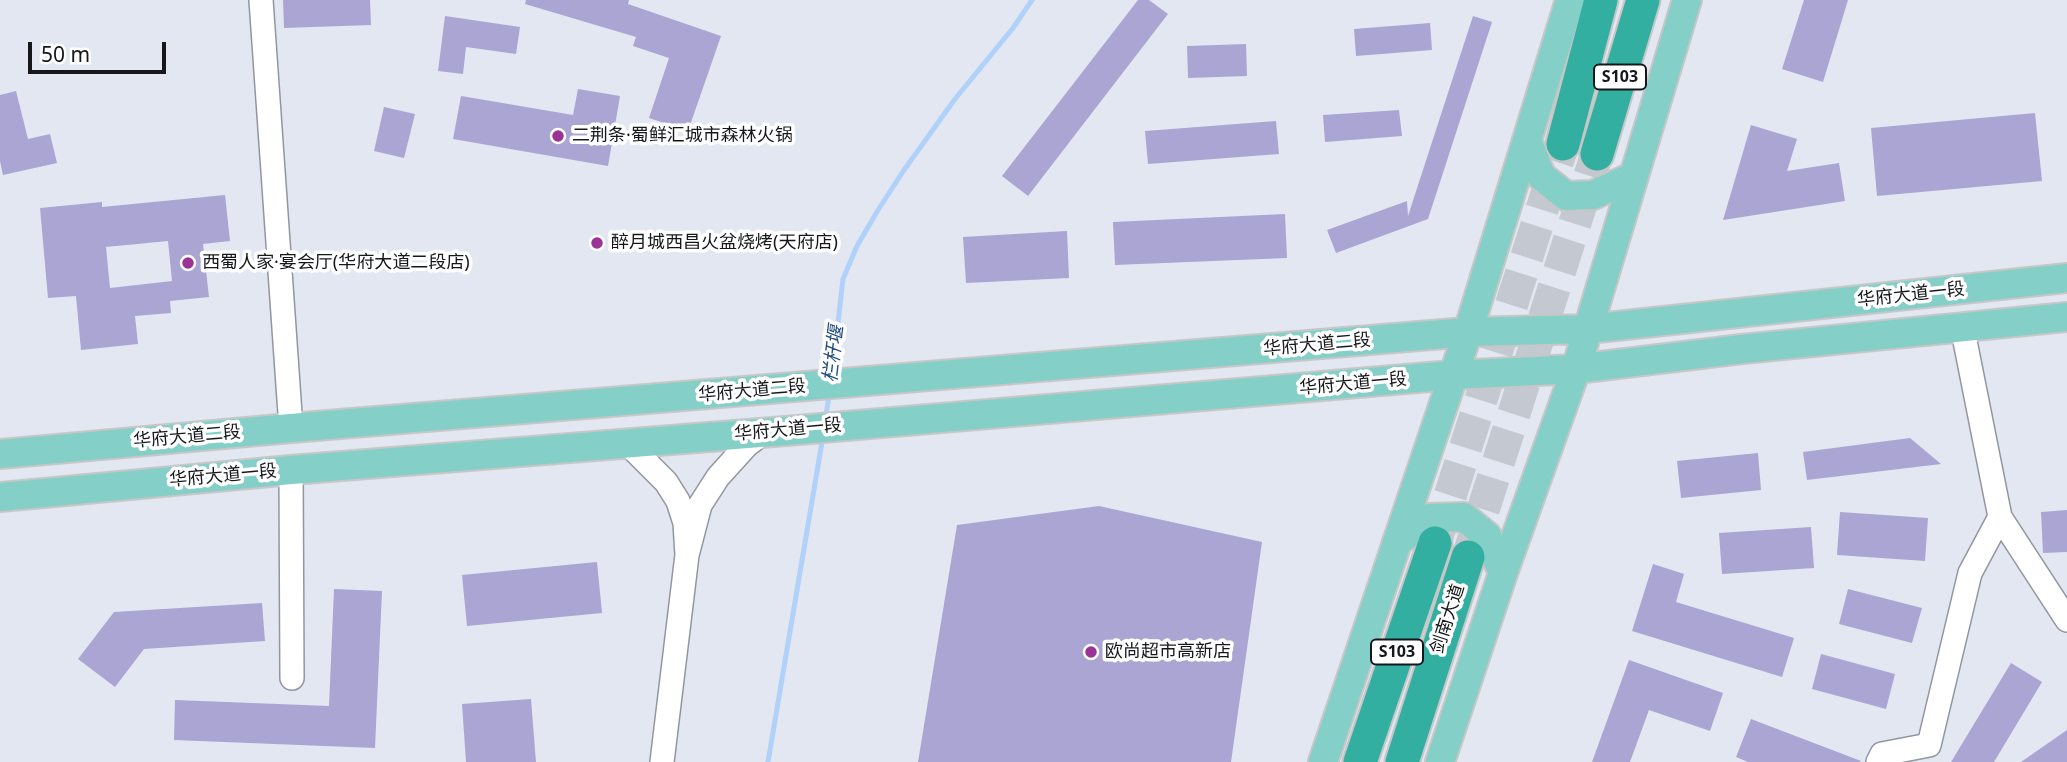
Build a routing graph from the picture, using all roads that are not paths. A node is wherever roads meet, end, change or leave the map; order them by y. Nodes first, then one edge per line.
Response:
1 (261, 0) edge
2 (1570, 0) edge
3 (1601, 0) edge
4 (1643, 0) edge
5 (1687, 0) edge
6 (1527, 140) junction
7 (1563, 144) tunnel mouth
8 (1597, 154) tunnel mouth
9 (1632, 177) junction
10 (2067, 278) edge
11 (2067, 317) edge
12 (1962, 326) junction
13 (1588, 329) junction
14 (1468, 332) junction
15 (1576, 369) junction
16 (1453, 375) junction
17 (291, 428) junction
18 (763, 433) junction
19 (626, 442) junction
20 (0, 454) edge
21 (290, 470) junction
22 (0, 497) edge
23 (2000, 517) junction
24 (1397, 542) junction
25 (1434, 543) tunnel mouth
26 (687, 555) junction
27 (1468, 557) tunnel mouth
28 (1503, 573) junction
29 (2067, 620) edge
30 (292, 678) dead end
31 (662, 762) edge
32 (1323, 762) edge
33 (1360, 762) edge
34 (1402, 762) edge
35 (1440, 762) edge
36 (1878, 762) edge

1 - 17 street
2 - 6 main road
3 - 7 highway, S103
4 - 8 highway, S103
5 - 9 main road
6 - 9 main road
6 - 14 main road
9 - 13 main road
10 - 13 main road, 华府大道一段
11 - 12 main road, 华府大道一段
12 - 15 main road, 华府大道一段
12 - 23 street
13 - 14 main road, 华府大道二段
13 - 15 main road
14 - 16 main road
14 - 17 main road, 华府大道二段
15 - 16 main road, 华府大道一段
15 - 28 main road
16 - 18 main road, 华府大道一段
16 - 24 main road
17 - 20 main road, 华府大道二段
18 - 19 main road, 华府大道一段
18 - 26 street
19 - 21 main road, 华府大道一段
19 - 26 street
21 - 22 main road, 华府大道一段
21 - 30 street
23 - 29 street
23 - 36 street
24 - 28 main road
24 - 32 main road
25 - 33 highway, 剑南大道 / S103
26 - 31 street
27 - 34 highway, 剑南大道 / S103
28 - 35 main road

